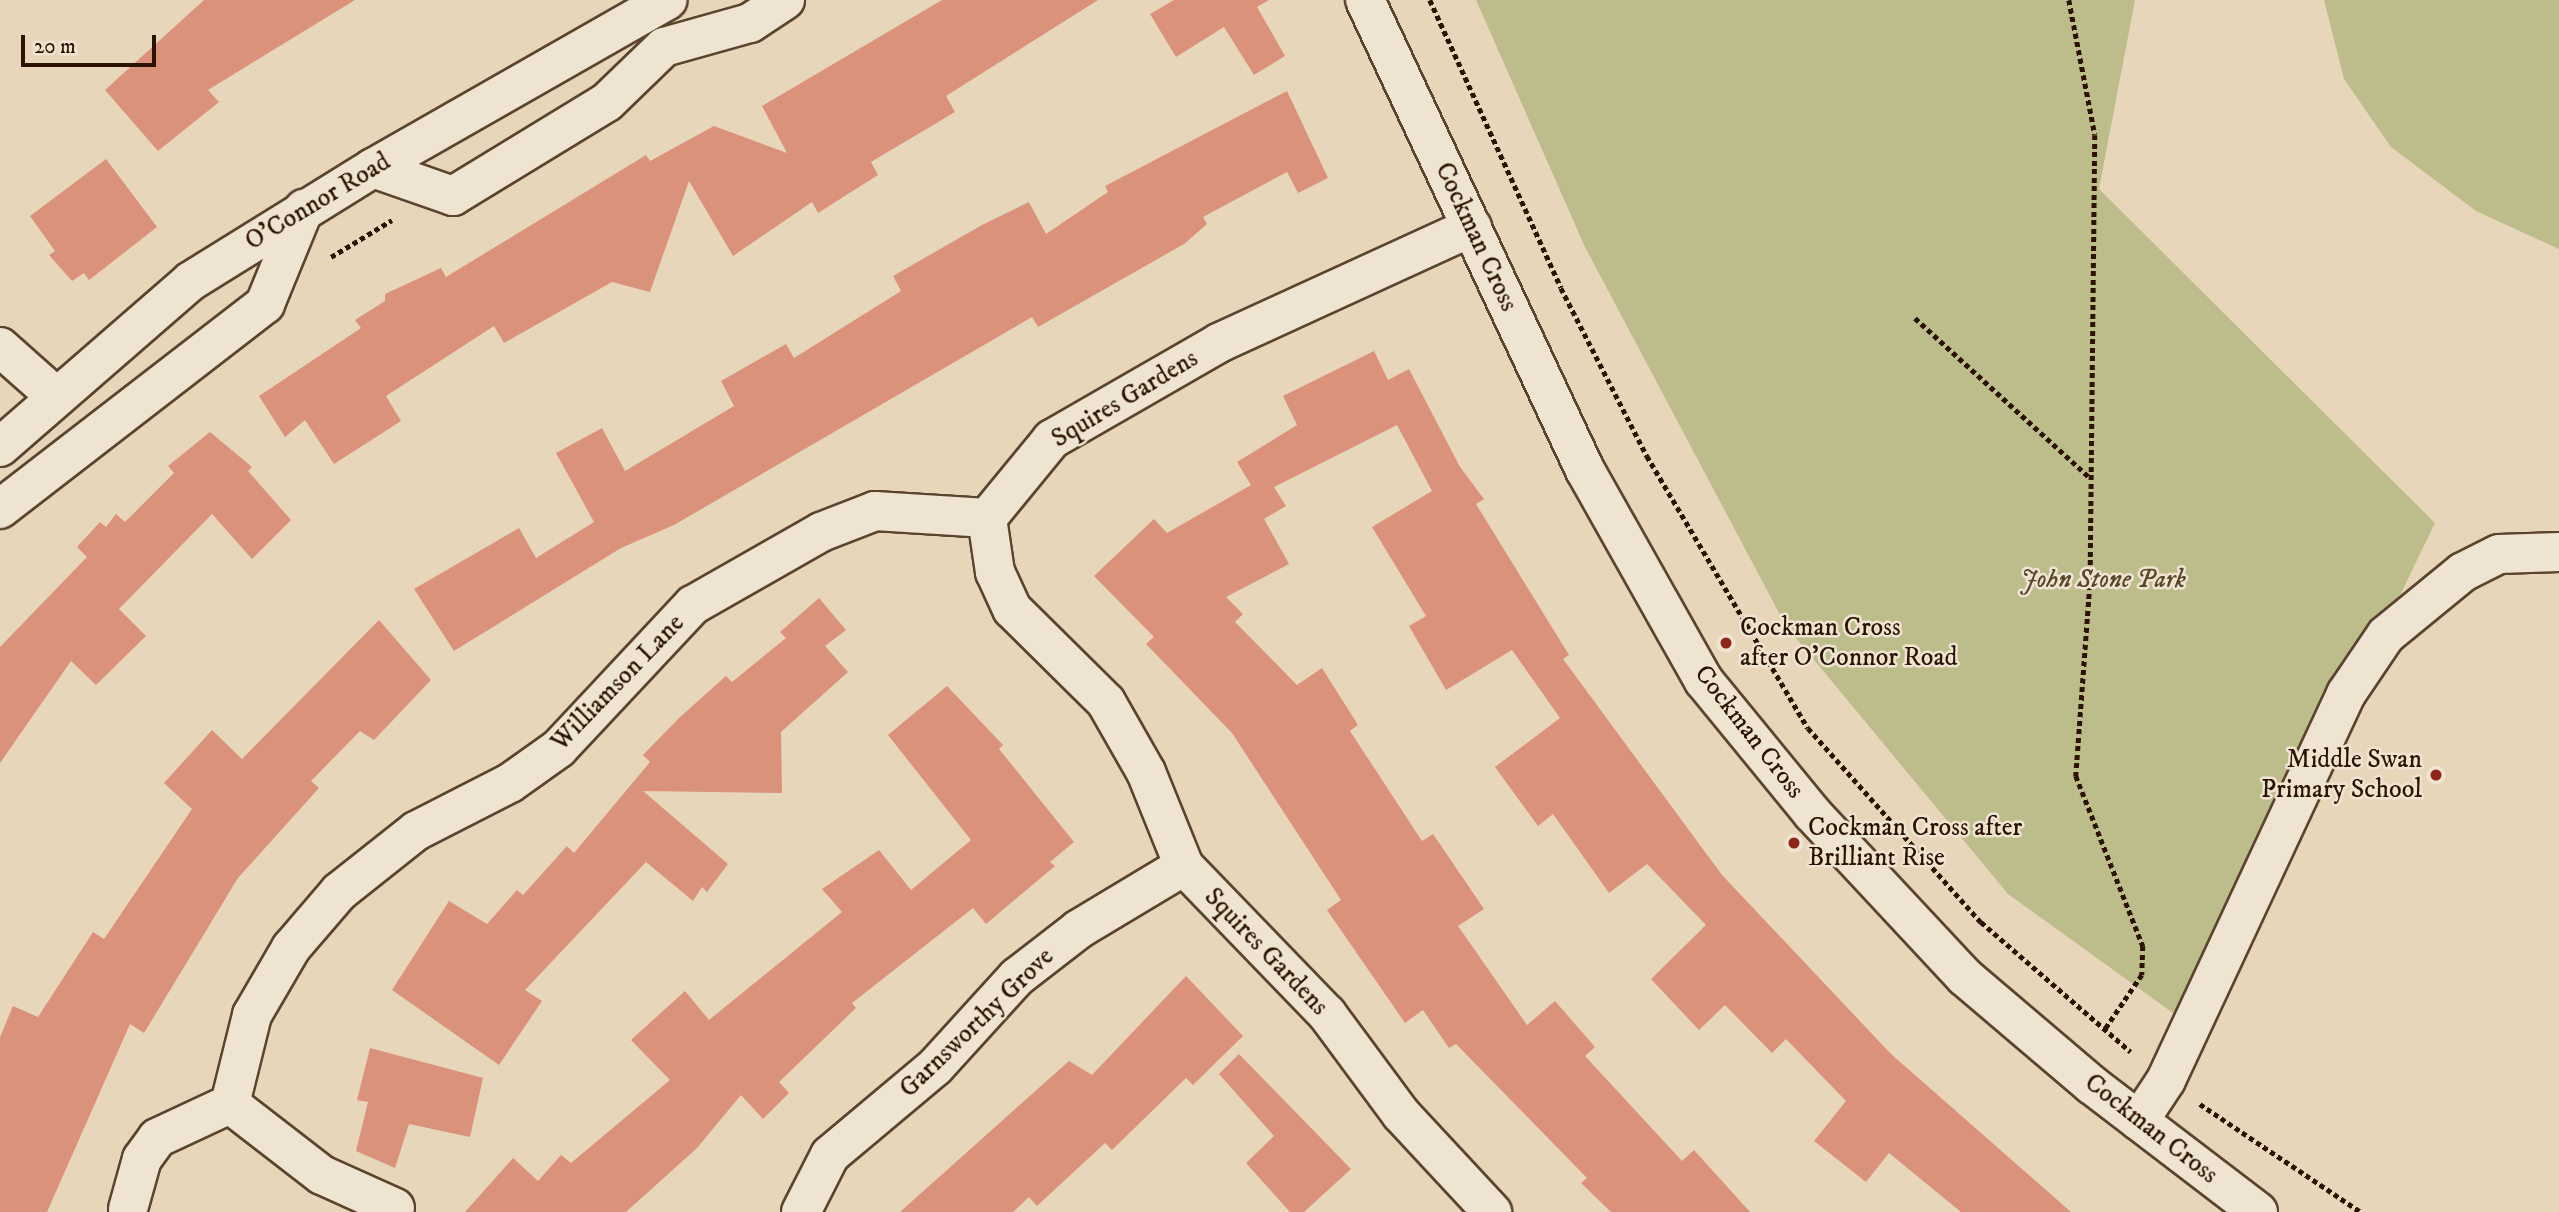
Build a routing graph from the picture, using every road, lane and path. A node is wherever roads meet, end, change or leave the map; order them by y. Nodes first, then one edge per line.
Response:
1 (668, 0) edge
2 (785, 0) edge
3 (1365, 0) edge
4 (1430, 0) edge
5 (2069, 0) edge
6 (373, 167) junction
7 (435, 193) junction
8 (304, 209) junction
9 (1472, 227) junction
10 (324, 262) dead end
11 (1915, 318) dead end
12 (0, 347) edge
13 (53, 394) junction
14 (0, 447) edge
15 (2090, 479) junction
16 (0, 509) edge
17 (987, 518) junction
18 (2559, 552) edge
19 (1184, 866) junction
20 (2104, 1031) junction
21 (2166, 1080) junction
22 (230, 1104) junction
23 (2139, 1121) junction
24 (396, 1208) dead end
25 (128, 1209) dead end
26 (801, 1212) edge
27 (1492, 1212) edge
28 (2258, 1212) edge
29 (2361, 1212) edge

1 - 6 street, O'Connor Road
2 - 7 street
3 - 9 street, Cockman Cross
4 - 20 path
5 - 15 path
6 - 7 street
6 - 8 street, O'Connor Road
7 - 10 path
8 - 13 street, O'Connor Road
8 - 16 street
9 - 17 street, Squires Gardens
9 - 23 street, Cockman Cross
11 - 15 path
12 - 13 street
13 - 14 street, O'Connor Road
15 - 20 path
17 - 19 street, Squires Gardens
17 - 22 street, Williamson Lane
18 - 21 street
19 - 26 street, Garnsworthy Grove
19 - 27 street, Squires Gardens
20 - 21 path
21 - 23 street
21 - 29 path
22 - 24 street
22 - 25 street
23 - 28 street, Cockman Cross

